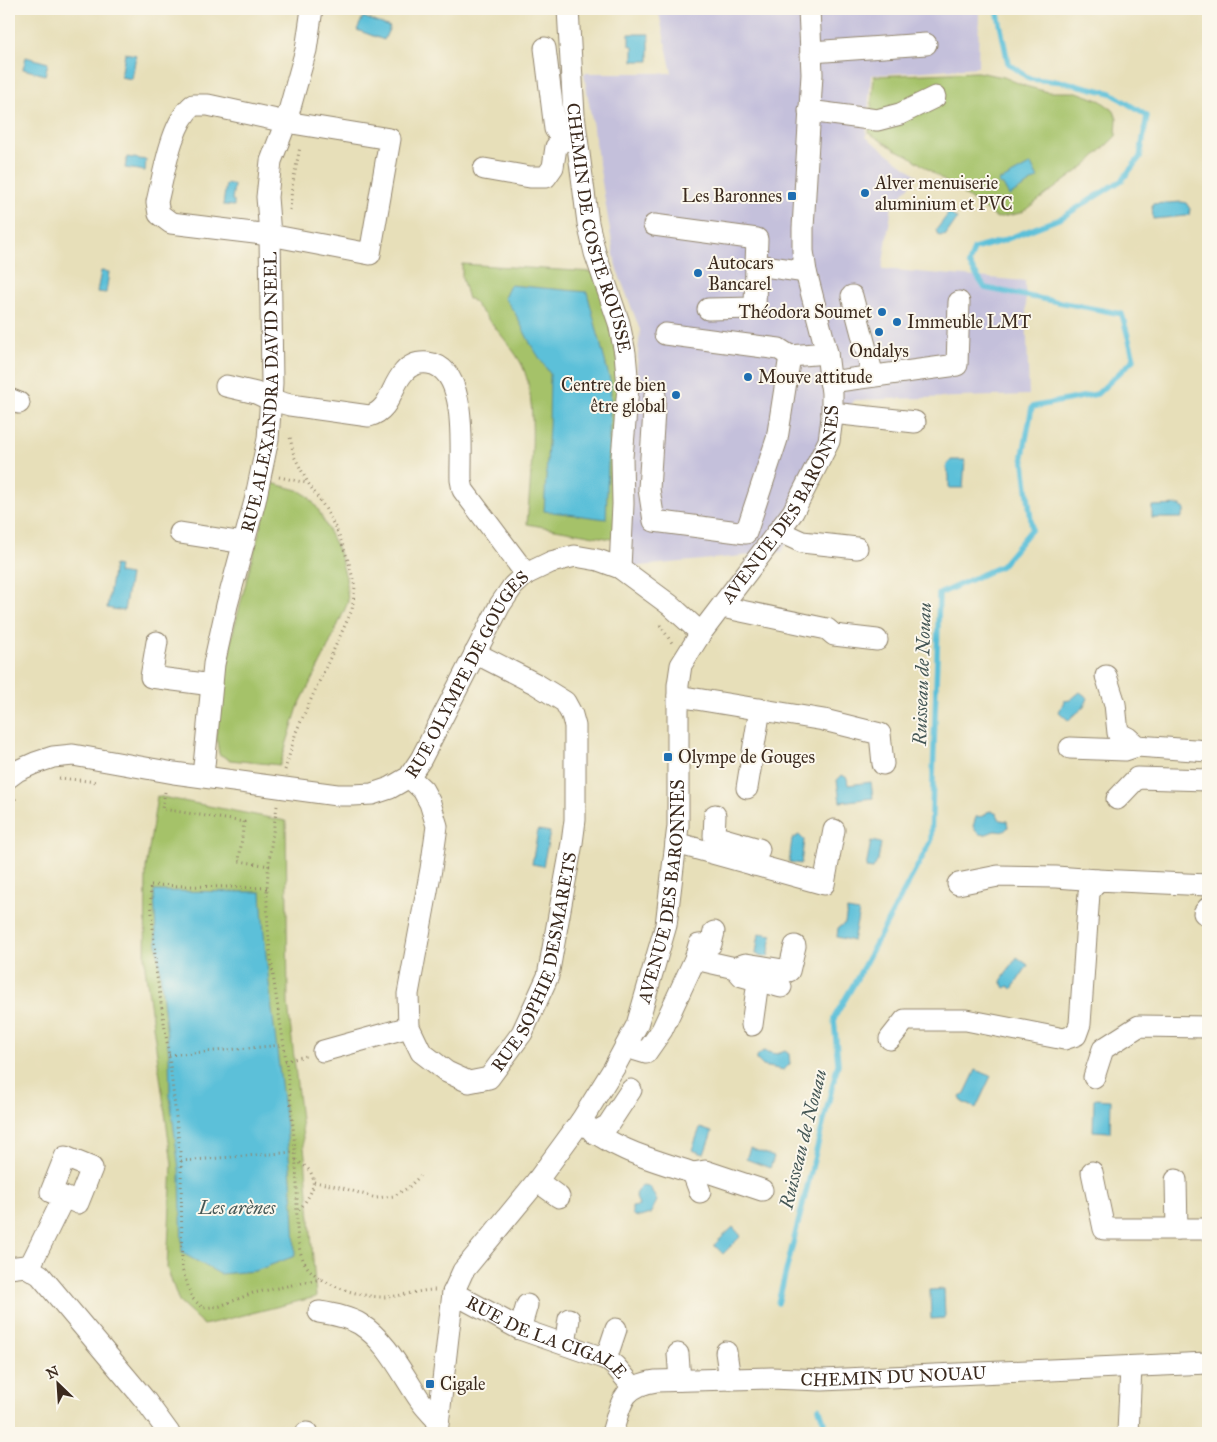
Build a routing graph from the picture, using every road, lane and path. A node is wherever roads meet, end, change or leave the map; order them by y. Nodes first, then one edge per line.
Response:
1 (312, 9) edge
2 (568, 9) edge
3 (809, 9) edge
4 (926, 44) dead end
5 (545, 48) dead end
6 (811, 52) junction
7 (935, 97) dead end
8 (809, 111) junction
9 (286, 122) junction
10 (570, 140) junction
11 (302, 142) dead end
12 (484, 169) dead end
13 (290, 211) dead end
14 (654, 225) dead end
15 (270, 235) junction
16 (756, 265) junction
17 (806, 272) junction
18 (852, 296) dead end
19 (959, 302) dead end
20 (708, 309) dead end
21 (664, 334) dead end
22 (827, 353) junction
23 (790, 356) junction
24 (873, 376) junction
25 (830, 382) junction
26 (226, 386) dead end
27 (655, 395) dead end
28 (272, 400) junction
29 (832, 413) junction
30 (915, 422) dead end
31 (289, 433) dead end
32 (261, 473) junction
33 (308, 483) junction
34 (778, 531) junction
35 (180, 533) dead end
36 (244, 543) junction
37 (857, 548) dead end
38 (620, 568) junction
39 (526, 574) junction
40 (722, 607) junction
41 (659, 623) dead end
42 (701, 632) junction
43 (877, 640) dead end
44 (157, 642) dead end
45 (475, 653) junction
46 (688, 656) junction
47 (1106, 676) dead end
48 (212, 685) junction
49 (678, 696) junction
50 (760, 709) junction
51 (1137, 746) junction
52 (1070, 748) dead end
53 (1208, 751) edge
54 (883, 764) dead end
55 (203, 776) junction
56 (409, 777) junction
57 (51, 778) dead end
58 (282, 779) dead end
59 (1208, 780) edge
60 (98, 782) dead end
61 (14, 786) edge
62 (747, 788) dead end
63 (157, 790) dead end
64 (165, 791) junction
65 (174, 793) dead end
66 (1117, 798) dead end
67 (278, 799) dead end
68 (9, 807) edge
69 (267, 807) dead end
70 (276, 808) junction
71 (285, 810) dead end
72 (715, 815) dead end
73 (834, 830) dead end
74 (676, 843) junction
75 (754, 865) junction
76 (270, 866) junction
77 (1097, 880) junction
78 (958, 884) dead end
79 (1208, 885) edge
80 (267, 888) junction
81 (714, 932) dead end
82 (795, 946) dead end
83 (695, 959) junction
84 (735, 968) junction
85 (758, 981) junction
86 (780, 988) dead end
87 (752, 1025) dead end
88 (409, 1027) junction
89 (1208, 1027) edge
90 (890, 1039) dead end
91 (284, 1045) junction
92 (626, 1047) junction
93 (323, 1051) dead end
94 (169, 1055) junction
95 (1094, 1077) dead end
96 (631, 1090) dead end
97 (588, 1127) junction
98 (295, 1152) junction
99 (296, 1160) junction
100 (181, 1161) junction
101 (1092, 1172) dead end
102 (420, 1176) dead end
103 (1176, 1180) dead end
104 (537, 1181) junction
105 (314, 1182) junction
106 (762, 1190) dead end
107 (64, 1197) dead end
108 (559, 1197) dead end
109 (298, 1212) junction
110 (1177, 1229) junction
111 (1208, 1229) edge
112 (19, 1268) edge
113 (321, 1279) junction
114 (453, 1293) junction
115 (527, 1305) dead end
116 (319, 1312) dead end
117 (569, 1319) dead end
118 (520, 1329) junction
119 (616, 1329) dead end
120 (565, 1344) junction
121 (726, 1352) dead end
122 (678, 1354) dead end
123 (606, 1359) junction
124 (1208, 1363) edge
125 (1131, 1367) junction
126 (730, 1379) junction
127 (680, 1380) junction
128 (633, 1387) junction
129 (437, 1427) edge
130 (169, 1433) edge
131 (612, 1433) edge
132 (1128, 1433) edge

1 - 9 street, RUE ALEXANDRA DAVID NEEL
2 - 10 street, CHEMIN DE COSTE ROUSSE
3 - 6 street, AVENUE DES BARONNES
4 - 6 street
5 - 10 street
6 - 8 street, AVENUE DES BARONNES
7 - 8 street
8 - 17 street, AVENUE DES BARONNES
9 - 15 street, RUE ALEXANDRA DAVID NEEL
9 - 15 street
9 - 15 street
10 - 12 street
10 - 38 street, CHEMIN DE COSTE ROUSSE
11 - 13 path
14 - 16 street
15 - 28 street, RUE ALEXANDRA DAVID NEEL
16 - 17 street
16 - 20 street
17 - 22 street, AVENUE DES BARONNES
18 - 24 street
19 - 24 street
21 - 23 street
22 - 23 street
22 - 25 street, AVENUE DES BARONNES
23 - 27 street
24 - 25 street
25 - 29 street, AVENUE DES BARONNES
26 - 28 street
28 - 32 street, RUE ALEXANDRA DAVID NEEL
28 - 39 street
29 - 30 street
29 - 34 street, AVENUE DES BARONNES
31 - 33 path
32 - 33 path
32 - 36 street, RUE ALEXANDRA DAVID NEEL
33 - 58 path
34 - 37 street
34 - 40 street, AVENUE DES BARONNES
35 - 36 street
36 - 48 street, RUE ALEXANDRA DAVID NEEL
38 - 39 street, RUE OLYMPE DE GOUGES
38 - 42 street, RUE OLYMPE DE GOUGES
39 - 45 street, RUE OLYMPE DE GOUGES
40 - 42 street, AVENUE DES BARONNES
40 - 43 street
41 - 46 path
42 - 46 street, AVENUE DES BARONNES
44 - 48 street
45 - 56 street, RUE OLYMPE DE GOUGES
45 - 88 street, RUE SOPHIE DESMARETS
46 - 49 street, AVENUE DES BARONNES
47 - 51 street
48 - 55 street, RUE ALEXANDRA DAVID NEEL
49 - 50 street
49 - 74 street, AVENUE DES BARONNES
50 - 54 street
50 - 62 street
51 - 52 street
51 - 53 street
55 - 56 street, RUE OLYMPE DE GOUGES
55 - 61 street, RUE OLYMPE DE GOUGES
56 - 88 street, RUE SOPHIE DESMARETS
57 - 60 path
59 - 66 street
61 - 68 path
63 - 64 path
64 - 65 path
64 - 76 path
67 - 70 path
69 - 70 path
70 - 71 path
70 - 76 path
72 - 75 street
73 - 75 street
74 - 75 street
74 - 92 street, AVENUE DES BARONNES
76 - 80 path
77 - 78 street
77 - 79 street
77 - 90 street
80 - 91 path
80 - 94 path
81 - 83 street
82 - 84 street
83 - 84 street
83 - 92 street
84 - 85 street
85 - 86 street
85 - 87 street
88 - 93 street
89 - 95 street
91 - 94 path
91 - 98 path
92 - 97 street, AVENUE DES BARONNES
94 - 100 path
96 - 97 street
97 - 104 street, AVENUE DES BARONNES
97 - 106 street
98 - 99 path
98 - 100 path
99 - 105 path
99 - 109 path
100 - 113 path
101 - 110 street
102 - 105 path
103 - 110 street
104 - 108 street
104 - 114 street, AVENUE DES BARONNES
105 - 109 path
107 - 112 street
109 - 113 path
110 - 111 street
112 - 130 street
113 - 114 path
114 - 118 street, RUE DE LA CIGALE
114 - 129 street, AVENUE DES BARONNES
115 - 118 street
116 - 129 street
117 - 120 street
118 - 120 street, RUE DE LA CIGALE
119 - 123 street
120 - 123 street, RUE DE LA CIGALE
121 - 126 street
122 - 127 street
123 - 128 street, RUE DE LA CIGALE
124 - 125 street, CHEMIN DU NOUAU
125 - 126 street, CHEMIN DU NOUAU
125 - 132 street
126 - 127 street, CHEMIN DU NOUAU
127 - 128 street, CHEMIN DU NOUAU
128 - 131 street

